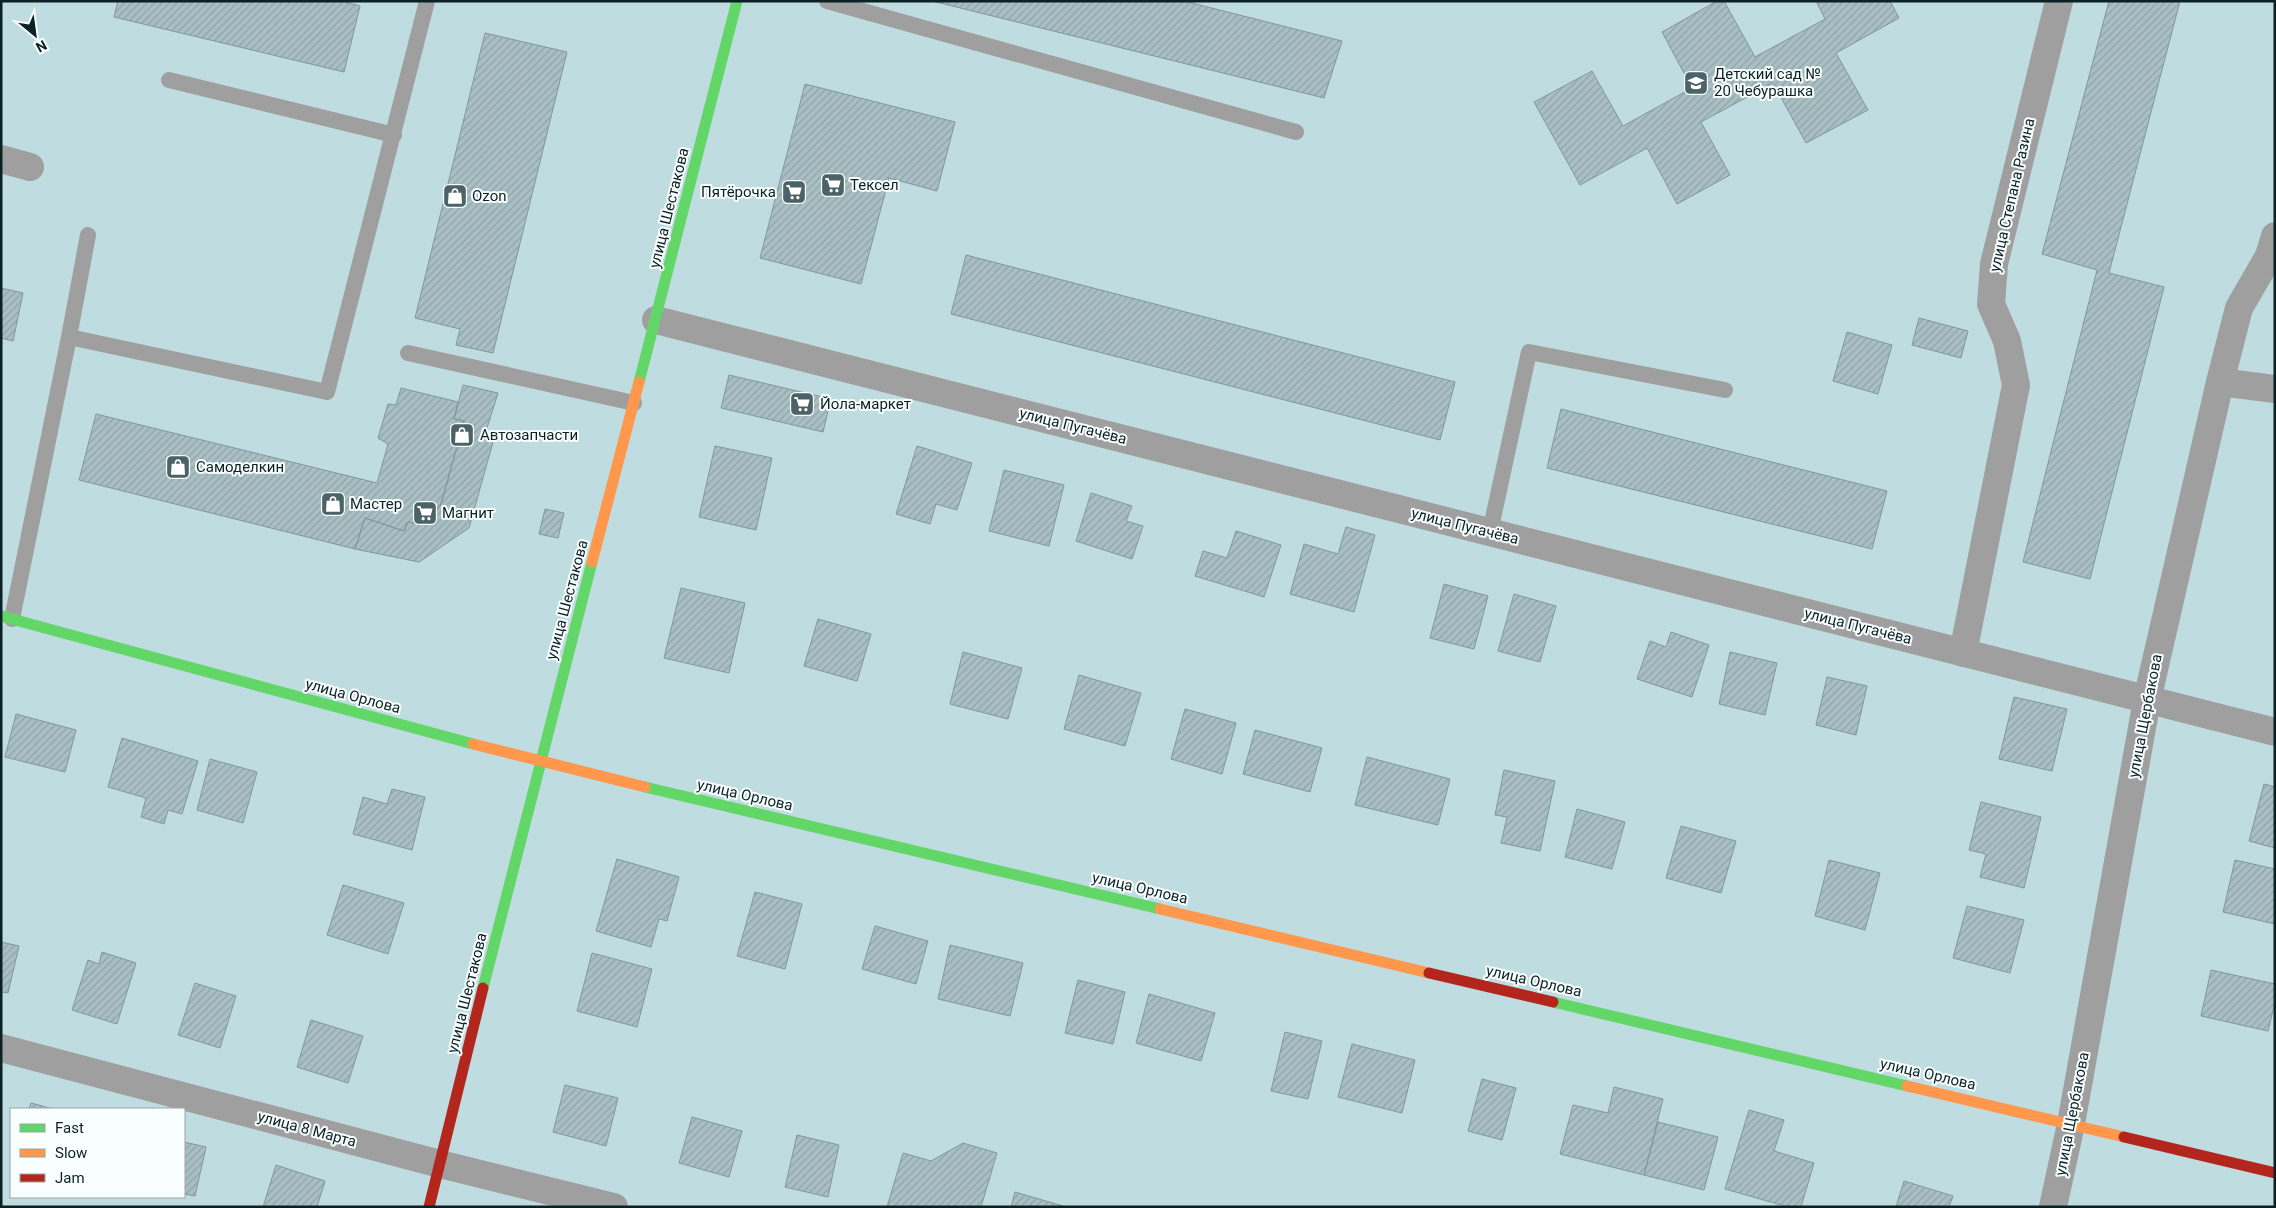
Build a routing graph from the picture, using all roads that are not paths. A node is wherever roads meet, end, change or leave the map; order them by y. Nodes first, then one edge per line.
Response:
1 (426, 1) edge
2 (736, 1) edge
3 (827, 1) edge
4 (2059, 1) edge
5 (170, 80) dead end
6 (1296, 132) dead end
7 (394, 135) junction
8 (1, 159) edge
9 (30, 167) dead end
10 (88, 235) dead end
11 (2273, 249) edge
12 (656, 320) junction
13 (69, 337) junction
14 (408, 353) dead end
15 (2220, 382) junction
16 (2275, 389) edge
17 (1724, 390) dead end
18 (634, 403) junction
19 (1490, 532) junction
20 (7, 618) edge
21 (1963, 653) junction
22 (2147, 700) junction
23 (2275, 732) edge
24 (540, 762) junction
25 (1, 1048) edge
26 (2071, 1124) junction
27 (440, 1164) junction
28 (2275, 1173) edge
29 (429, 1207) edge
30 (614, 1207) edge
31 (2053, 1207) edge

1 - 7 lane
2 - 12 street, улица Шестакова
3 - 6 lane
4 - 21 street, улица Степана Разина
5 - 7 lane
7 - 13 lane
8 - 9 street
10 - 13 lane
11 - 15 street, улица Щербакова
12 - 18 street, улица Шестакова
12 - 19 street, улица Пугачёва
13 - 20 lane
14 - 18 lane
15 - 16 street
15 - 22 street, улица Щербакова
17 - 19 lane
18 - 24 street, улица Шестакова
19 - 21 street, улица Пугачёва
20 - 24 street, улица Орлова
21 - 22 street, улица Пугачёва
22 - 23 street, улица Пугачёва
22 - 26 street, улица Щербакова
24 - 26 street, улица Орлова
24 - 27 street, улица Шестакова
25 - 27 street, улица 8 Марта
26 - 28 street, улица Орлова
26 - 31 street, улица Щербакова
27 - 29 street, улица Шестакова
27 - 30 street, улица 8 Марта

